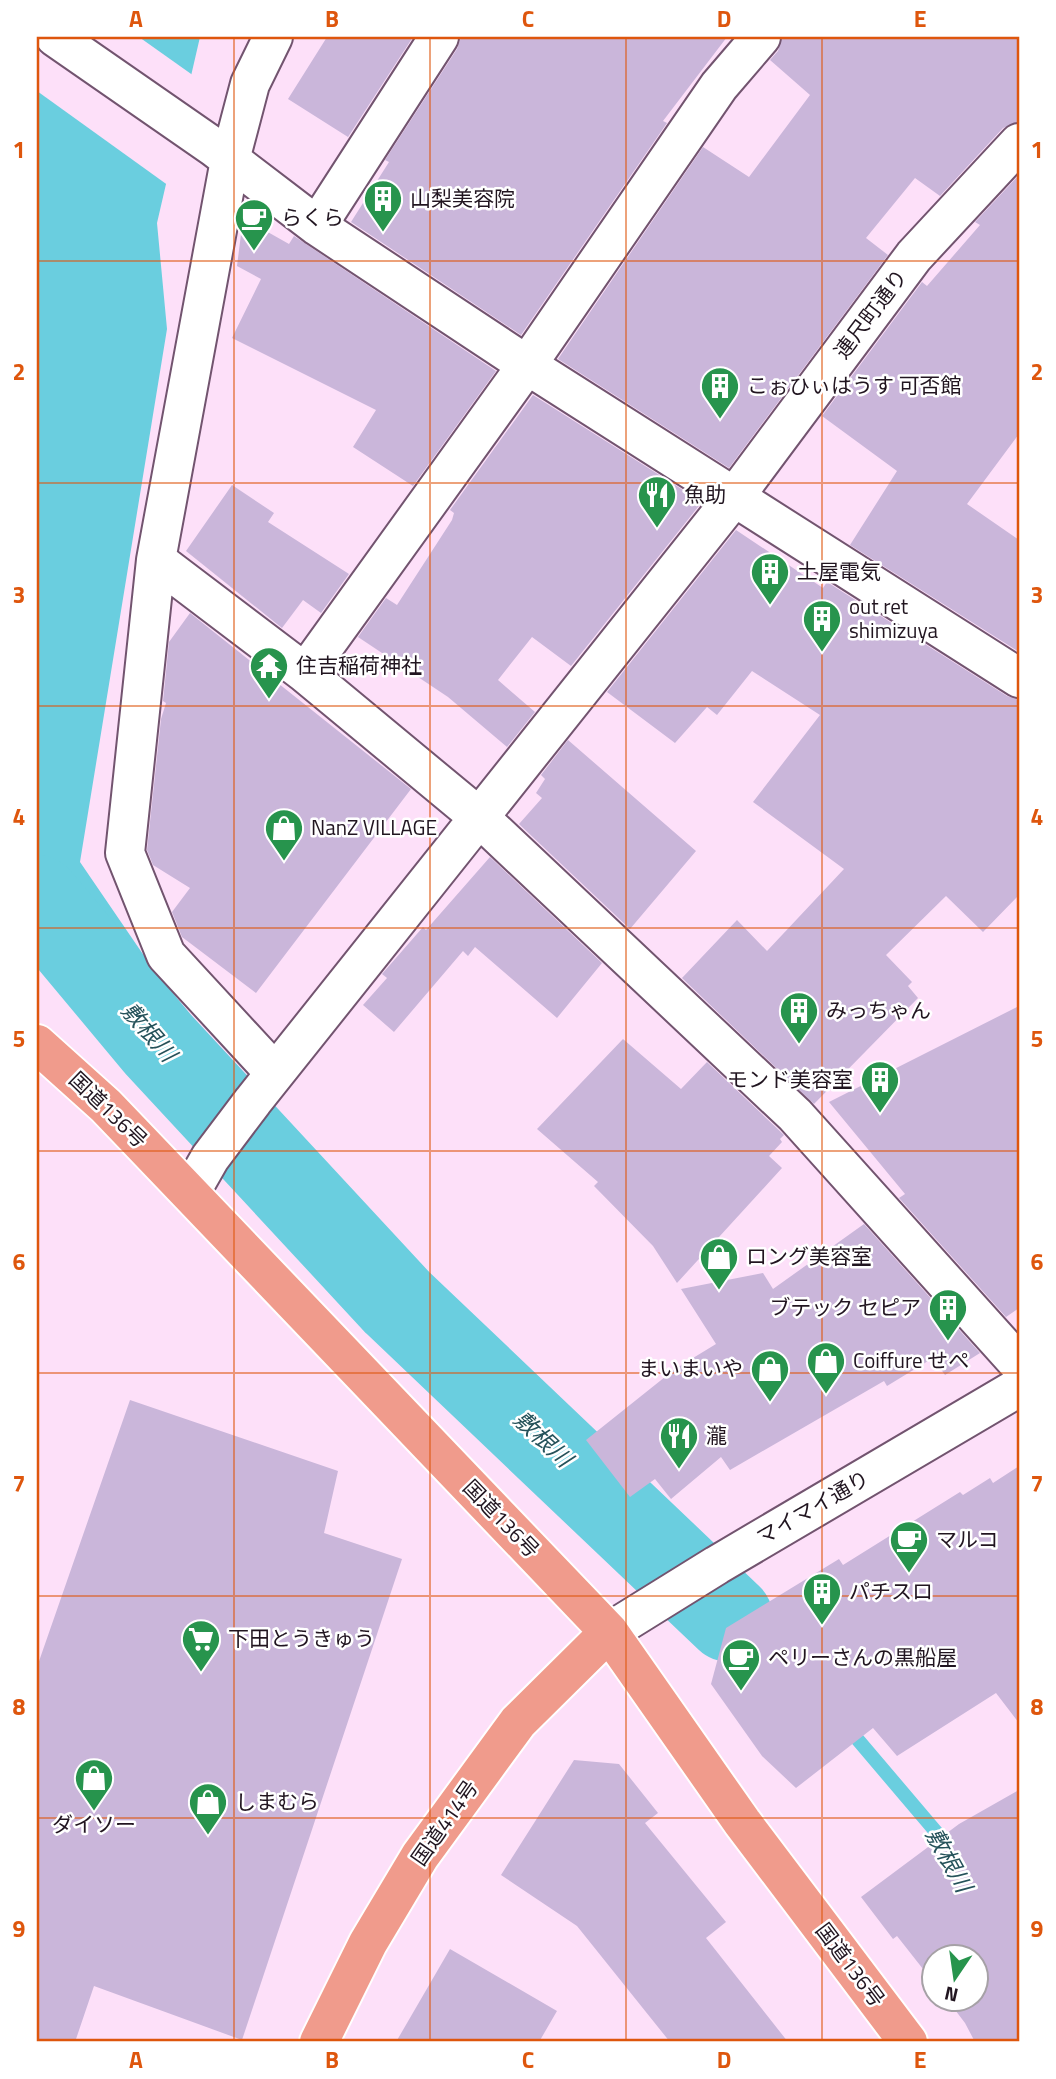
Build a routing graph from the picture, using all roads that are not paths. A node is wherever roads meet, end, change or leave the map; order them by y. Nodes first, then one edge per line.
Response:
1 (55, 37) edge
2 (273, 37) edge
3 (439, 37) edge
4 (761, 37) edge
5 (1019, 143) edge
6 (222, 154) junction
7 (317, 226) junction
8 (527, 365) junction
9 (735, 496) junction
10 (156, 559) junction
11 (305, 673) junction
12 (1019, 678) edge
13 (480, 818) junction
14 (39, 1046) edge
15 (264, 1087) junction
16 (190, 1193) junction
17 (1019, 1364) edge
18 (1019, 1387) edge
19 (609, 1632) junction
20 (319, 2042) edge
21 (908, 2042) edge

1 - 6 street
2 - 6 street
3 - 7 street
4 - 8 street
5 - 9 street, 連尺町通り
6 - 7 street
6 - 10 street
7 - 8 street
8 - 9 street
8 - 11 street
9 - 12 street
9 - 13 street, 連尺町通り
10 - 11 street
10 - 15 street
11 - 13 street
13 - 15 street, 連尺町通り
13 - 17 street
14 - 16 highway, 国道136号
15 - 16 street, 連尺町通り
16 - 19 highway, 国道136号
18 - 19 street, マイマイ通り
19 - 20 highway, 国道414号
19 - 21 highway, 国道136号

